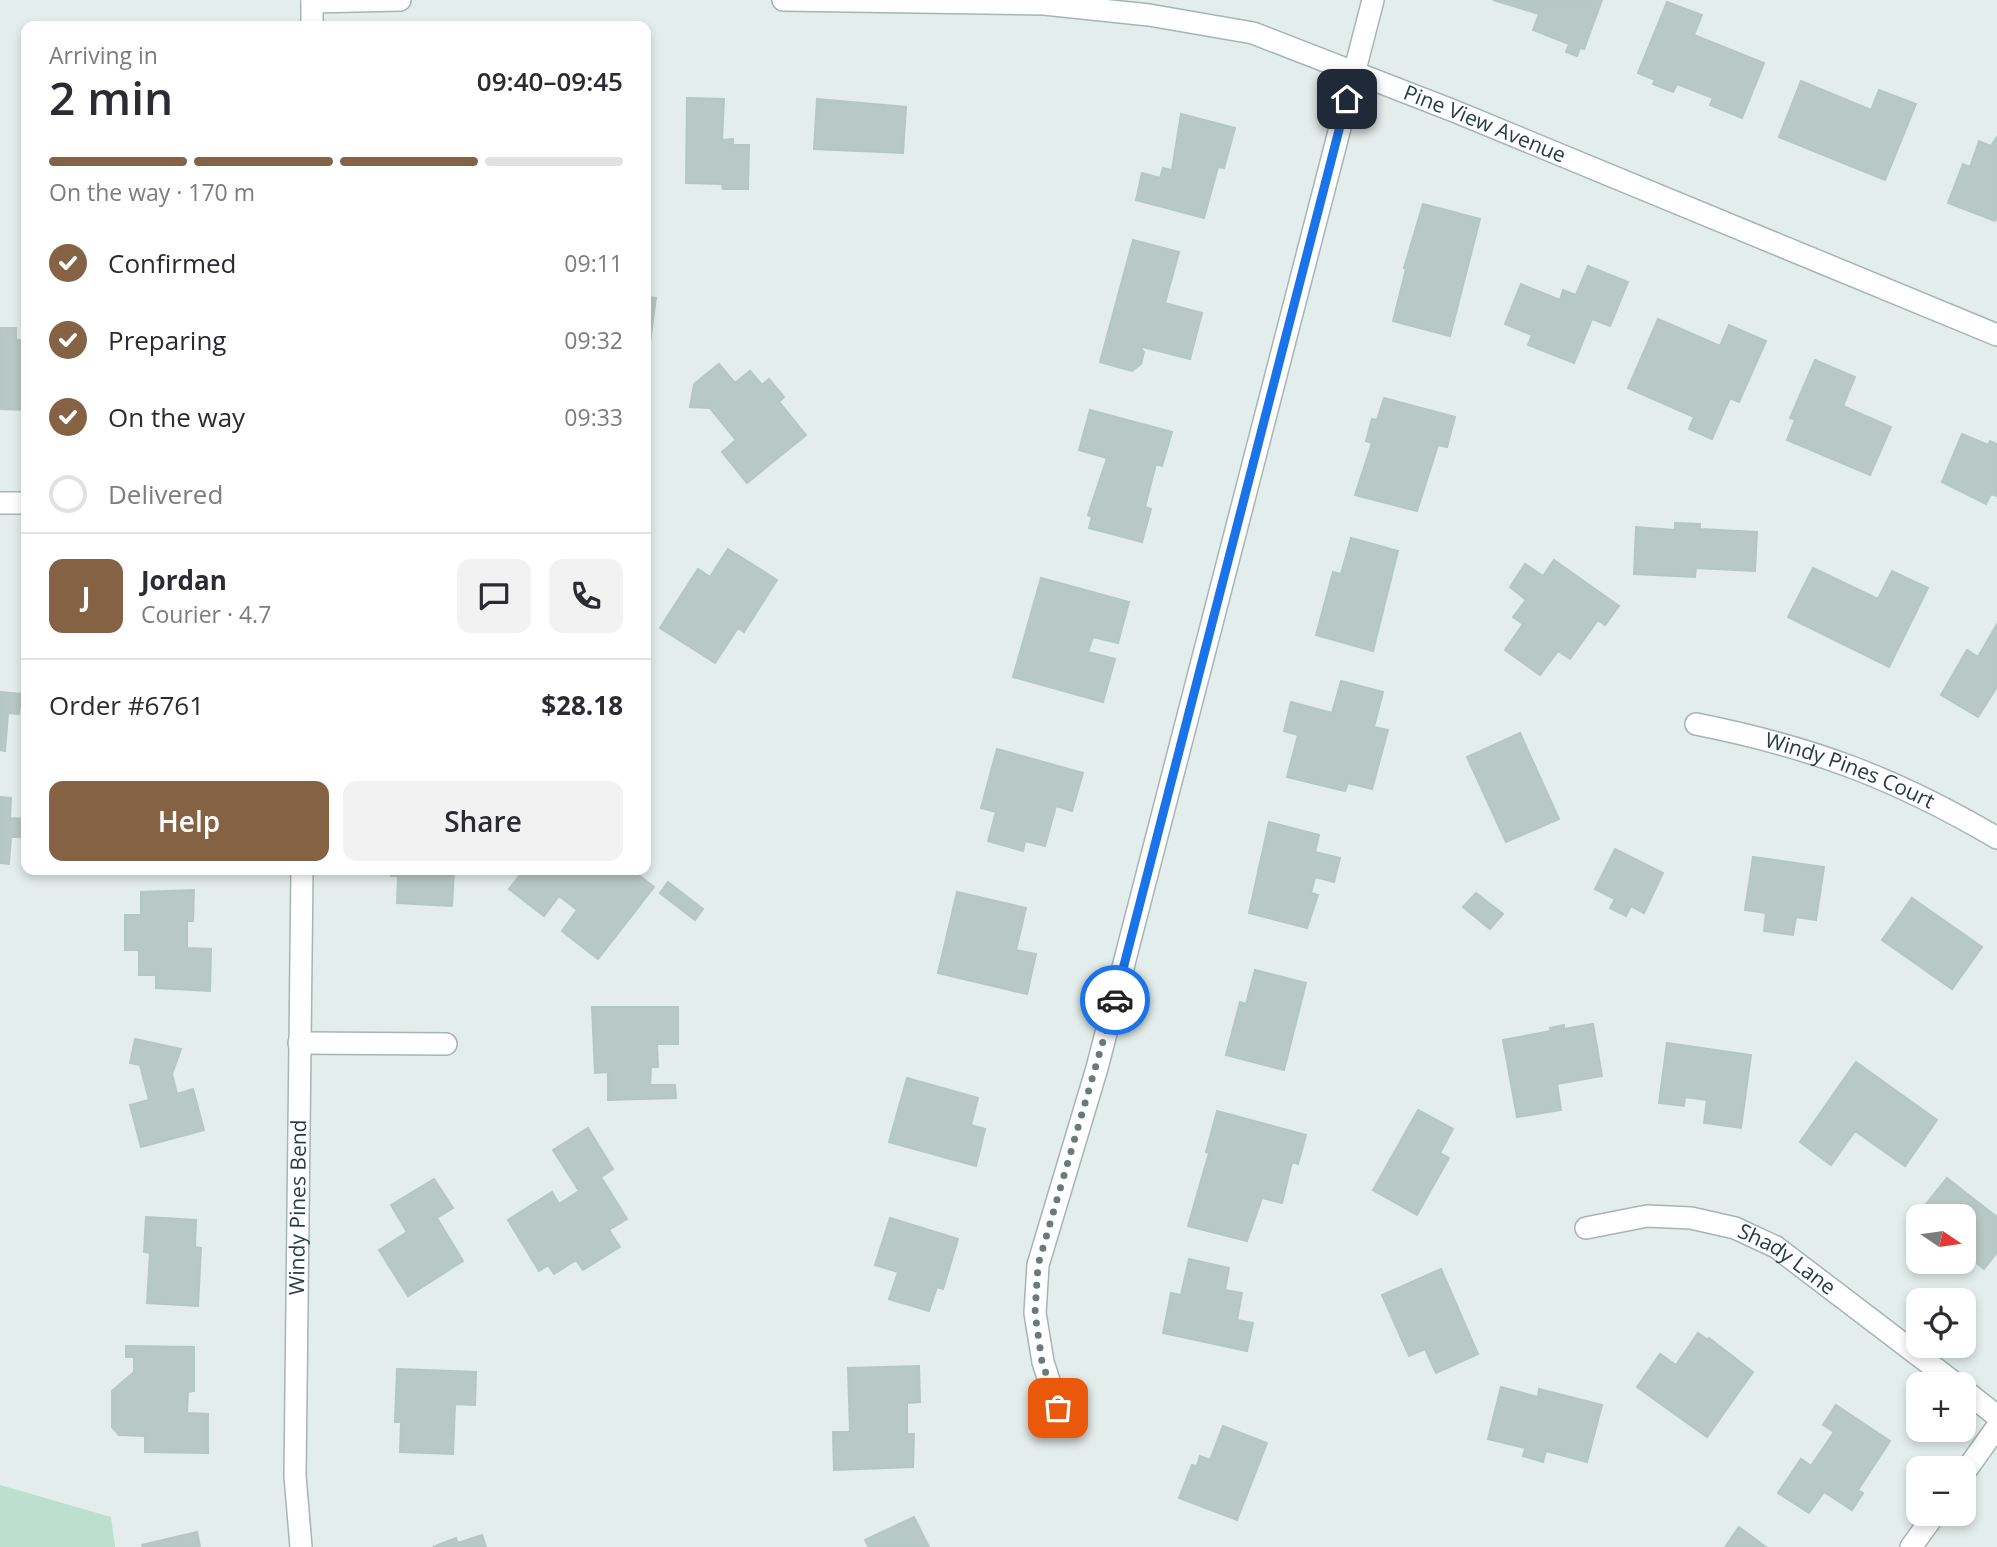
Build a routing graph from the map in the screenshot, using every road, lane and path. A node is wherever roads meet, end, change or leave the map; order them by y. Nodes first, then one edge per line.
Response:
1 (400, 0) edge
2 (783, 0) edge
3 (1373, 0) edge
4 (313, 1) edge
5 (312, 21) edge
6 (1354, 72) junction
7 (1997, 335) edge
8 (0, 503) edge
9 (21, 503) edge
10 (1696, 724) dead end
11 (1997, 838) edge
12 (302, 875) edge
13 (299, 1043) junction
14 (446, 1044) dead end
15 (1586, 1228) dead end
16 (1940, 1372) edge
17 (1976, 1399) edge
18 (1058, 1408) dead end
19 (1997, 1416) edge
20 (1997, 1427) edge
21 (1976, 1456) edge
22 (1926, 1526) edge
23 (301, 1547) edge
24 (1911, 1547) edge

1 - 4 street
2 - 6 street, Pine View Avenue
3 - 6 street
4 - 5 street
6 - 7 street, Pine View Avenue
6 - 18 street
8 - 9 street
10 - 11 street, Windy Pines Court
12 - 13 street, Windy Pines Bend
13 - 14 street
13 - 23 street, Windy Pines Bend
15 - 16 street, Shady Lane
17 - 19 street
20 - 21 street
22 - 24 street

